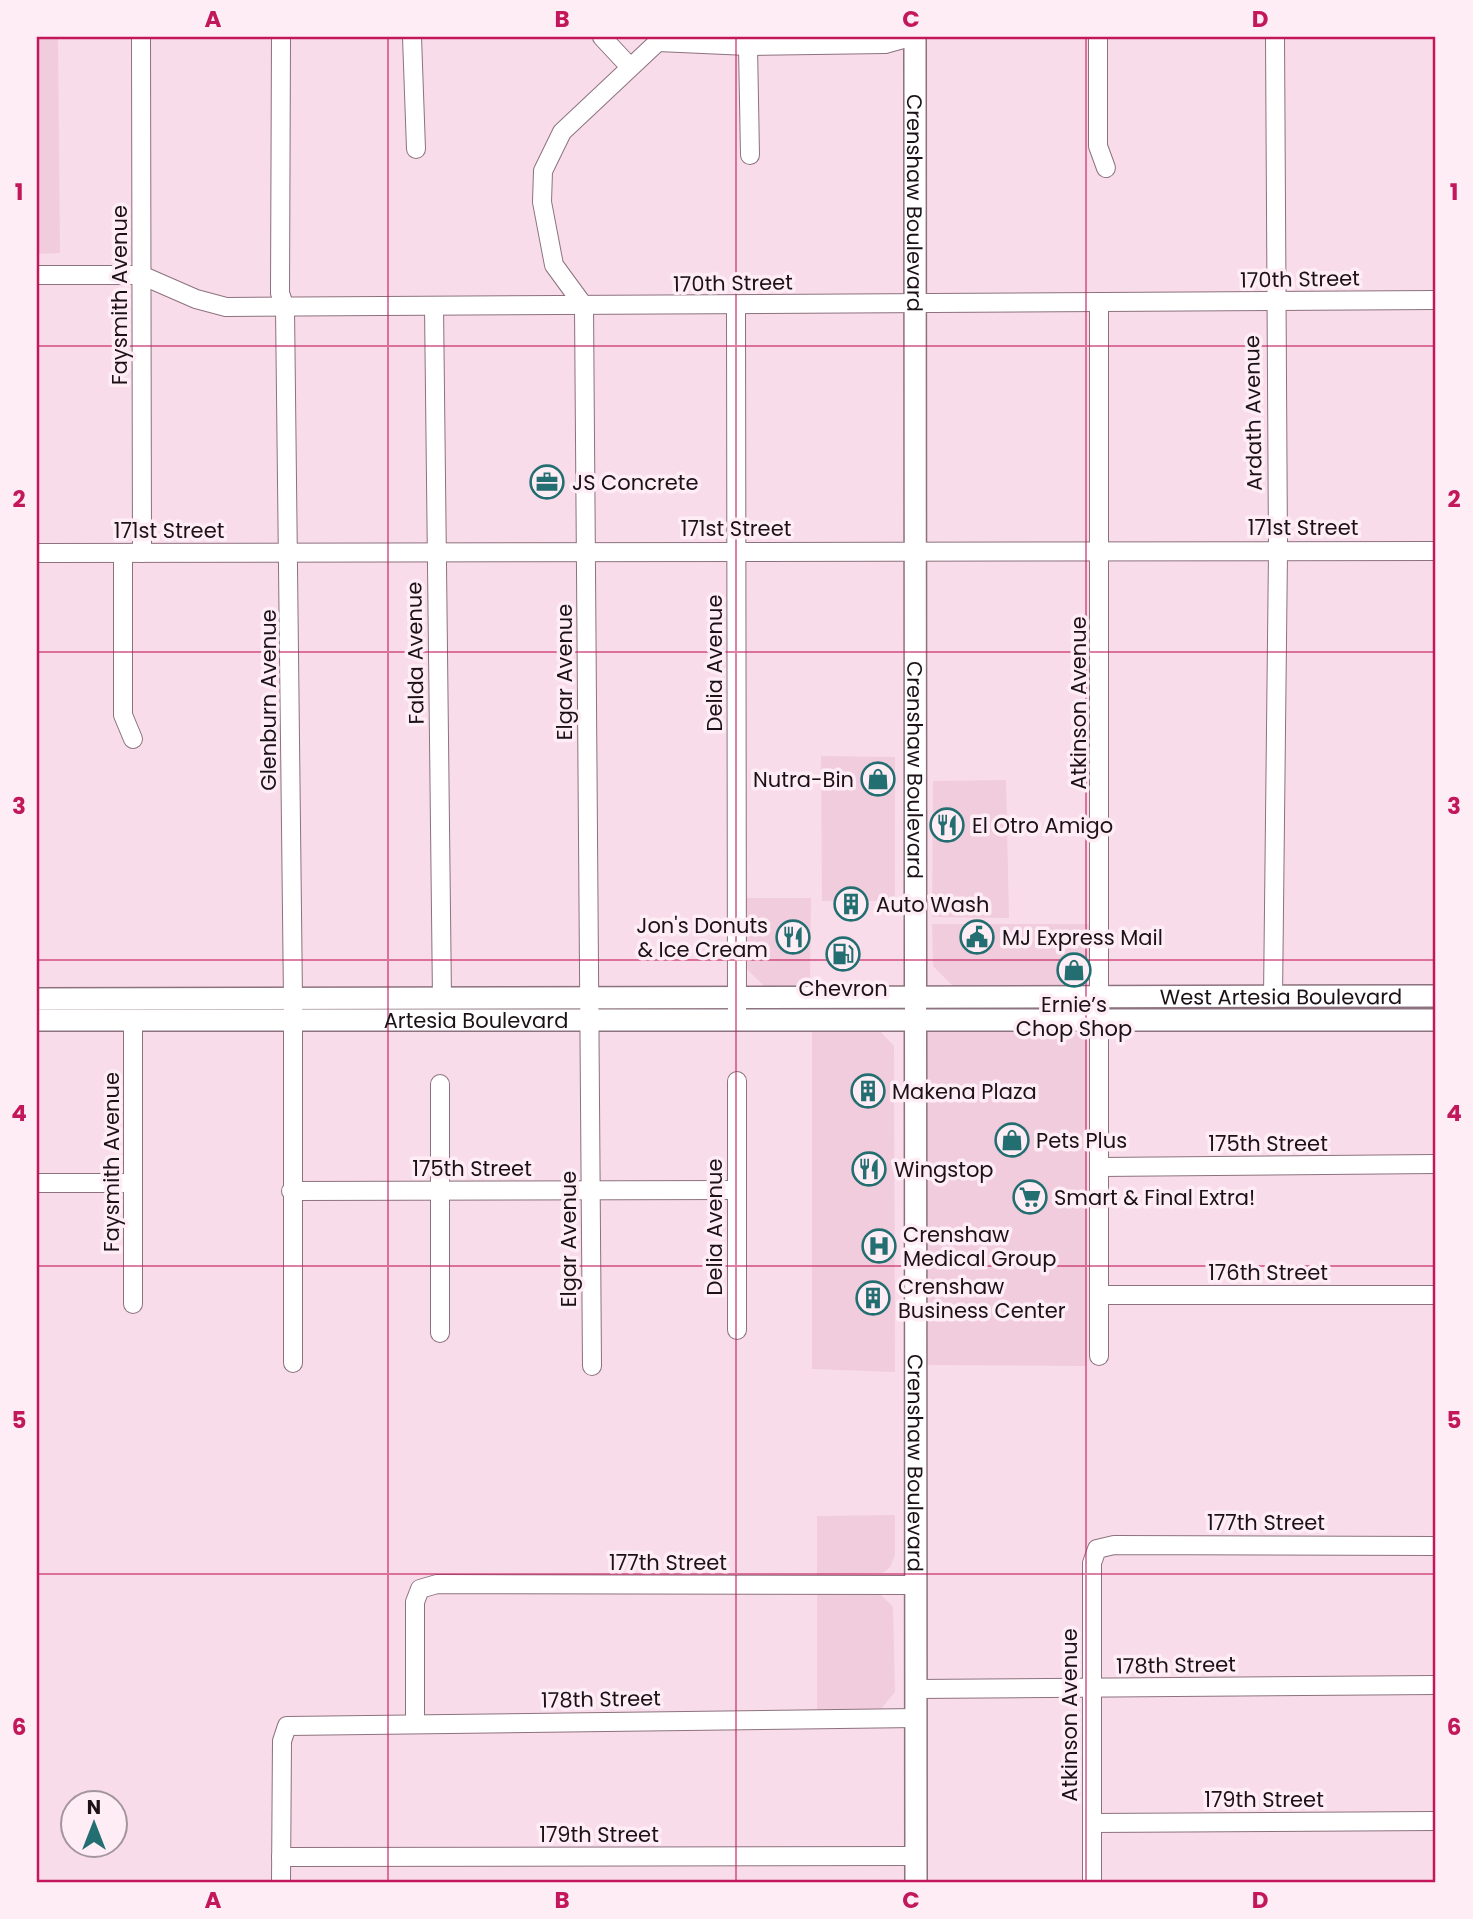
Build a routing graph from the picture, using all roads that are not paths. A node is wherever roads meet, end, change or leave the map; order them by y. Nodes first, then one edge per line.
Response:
1 (141, 37) edge
2 (281, 37) edge
3 (412, 37) edge
4 (602, 37) edge
5 (912, 37) edge
6 (1098, 37) edge
7 (1275, 37) edge
8 (660, 39) edge
9 (748, 46) junction
10 (631, 67) junction
11 (416, 149) dead end
12 (750, 155) dead end
13 (1106, 168) dead end
14 (37, 275) edge
15 (141, 275) junction
16 (1436, 300) edge
17 (1099, 302) junction
18 (1274, 302) junction
19 (915, 303) junction
20 (434, 306) junction
21 (584, 306) junction
22 (736, 306) junction
23 (285, 308) junction
24 (736, 551) junction
25 (915, 551) junction
26 (1278, 551) junction
27 (1436, 551) edge
28 (289, 552) junction
29 (437, 552) junction
30 (586, 552) junction
31 (1101, 552) junction
32 (37, 553) edge
33 (123, 553) junction
34 (142, 553) junction
35 (133, 739) dead end
36 (1099, 996) junction
37 (1436, 996) edge
38 (915, 997) junction
39 (589, 998) junction
40 (737, 998) junction
41 (1273, 998) junction
42 (37, 999) edge
43 (442, 999) junction
44 (293, 1009) junction
45 (37, 1020) edge
46 (133, 1020) junction
47 (589, 1020) junction
48 (737, 1020) junction
49 (1436, 1020) edge
50 (915, 1021) junction
51 (1099, 1022) junction
52 (737, 1081) dead end
53 (440, 1084) dead end
54 (1436, 1164) edge
55 (1100, 1167) junction
56 (37, 1183) edge
57 (133, 1183) junction
58 (591, 1190) junction
59 (737, 1190) junction
60 (291, 1191) junction
61 (440, 1191) junction
62 (1099, 1295) junction
63 (1436, 1295) edge
64 (133, 1304) dead end
65 (737, 1331) dead end
66 (440, 1333) dead end
67 (1099, 1356) dead end
68 (293, 1363) dead end
69 (592, 1366) dead end
70 (1436, 1546) edge
71 (1097, 1549) joint
72 (916, 1585) junction
73 (1436, 1685) edge
74 (916, 1689) junction
75 (1091, 1689) junction
76 (916, 1718) junction
77 (415, 1723) junction
78 (1436, 1821) edge
79 (1092, 1823) junction
80 (916, 1856) junction
81 (281, 1857) junction
82 (281, 1882) edge
83 (916, 1882) edge
84 (1092, 1882) edge

1 - 15 street, Faysmith Avenue
2 - 23 street, Glenburn Avenue
3 - 11 street
4 - 10 street
5 - 9 street
5 - 19 main road, Crenshaw Boulevard
6 - 13 street
7 - 18 street, Ardath Avenue
8 - 9 street
8 - 10 street
9 - 12 street
10 - 21 street
14 - 15 street, 170th Street
15 - 23 street, 170th Street
15 - 34 street, Faysmith Avenue
16 - 18 street, 170th Street
17 - 18 street, 170th Street
17 - 19 street, 170th Street
17 - 31 street, Atkinson Avenue
18 - 26 street, Ardath Avenue
19 - 22 street, 170th Street
19 - 25 main road, Crenshaw Boulevard
20 - 21 street, 170th Street
20 - 23 street, 170th Street
20 - 29 street, Falda Avenue
21 - 22 street, 170th Street
21 - 30 street, Elgar Avenue
22 - 24 street, Delia Avenue
23 - 28 street, Glenburn Avenue
24 - 25 street, 171st Street
24 - 30 street, 171st Street
24 - 40 street, Delia Avenue
25 - 31 street, 171st Street
25 - 38 main road, Crenshaw Boulevard
26 - 27 street, 171st Street
26 - 31 street, 171st Street
26 - 41 street, Ardath Avenue
28 - 29 street, 171st Street
28 - 34 street, 171st Street
28 - 44 street, Glenburn Avenue
29 - 30 street, 171st Street
29 - 43 street, Falda Avenue
30 - 39 street, Elgar Avenue
31 - 36 street, Atkinson Avenue
32 - 33 street, 171st Street
33 - 34 street, 171st Street
33 - 35 street
36 - 38 main road, West Artesia Boulevard
36 - 41 main road, West Artesia Boulevard
36 - 51 street, Atkinson Avenue
37 - 41 main road, West Artesia Boulevard
38 - 40 main road, Artesia Boulevard
38 - 50 main road, Crenshaw Boulevard
39 - 40 main road, Artesia Boulevard
39 - 43 main road, Artesia Boulevard
39 - 47 street, Elgar Avenue
40 - 48 street, Delia Avenue
42 - 44 main road, Artesia Boulevard
43 - 44 main road, Artesia Boulevard
44 - 46 main road, Artesia Boulevard
44 - 47 main road, Artesia Boulevard
44 - 60 street, Glenburn Avenue
45 - 46 main road, Artesia Boulevard
46 - 57 street, Faysmith Avenue
47 - 48 main road, Artesia Boulevard
47 - 58 street, Elgar Avenue
48 - 50 main road, Artesia Boulevard
49 - 51 main road, West Artesia Boulevard
50 - 51 main road, West Artesia Boulevard
50 - 72 main road, Crenshaw Boulevard
51 - 55 street, Atkinson Avenue
52 - 59 street, Delia Avenue
53 - 61 street
54 - 55 street, 175th Street
55 - 62 street, Atkinson Avenue
56 - 57 street
57 - 64 street, Faysmith Avenue
58 - 59 street, 175th Street
58 - 61 street, 175th Street
58 - 69 street, Elgar Avenue
59 - 65 street, Delia Avenue
60 - 61 street, 175th Street
60 - 68 street, Glenburn Avenue
61 - 66 street
62 - 63 street, 176th Street
62 - 67 street, Atkinson Avenue
70 - 71 street, 177th Street
71 - 75 street, Atkinson Avenue
72 - 74 main road, Crenshaw Boulevard
72 - 77 street, 177th Street
73 - 75 street, 178th Street
74 - 75 street, 178th Street
74 - 76 main road, Crenshaw Boulevard
75 - 79 street, Atkinson Avenue
76 - 77 street, 178th Street
76 - 80 main road, Crenshaw Boulevard
77 - 81 street, 178th Street
78 - 79 street, 179th Street
79 - 84 street, Atkinson Avenue
80 - 81 street, 179th Street
80 - 83 main road, Crenshaw Boulevard
81 - 82 street

